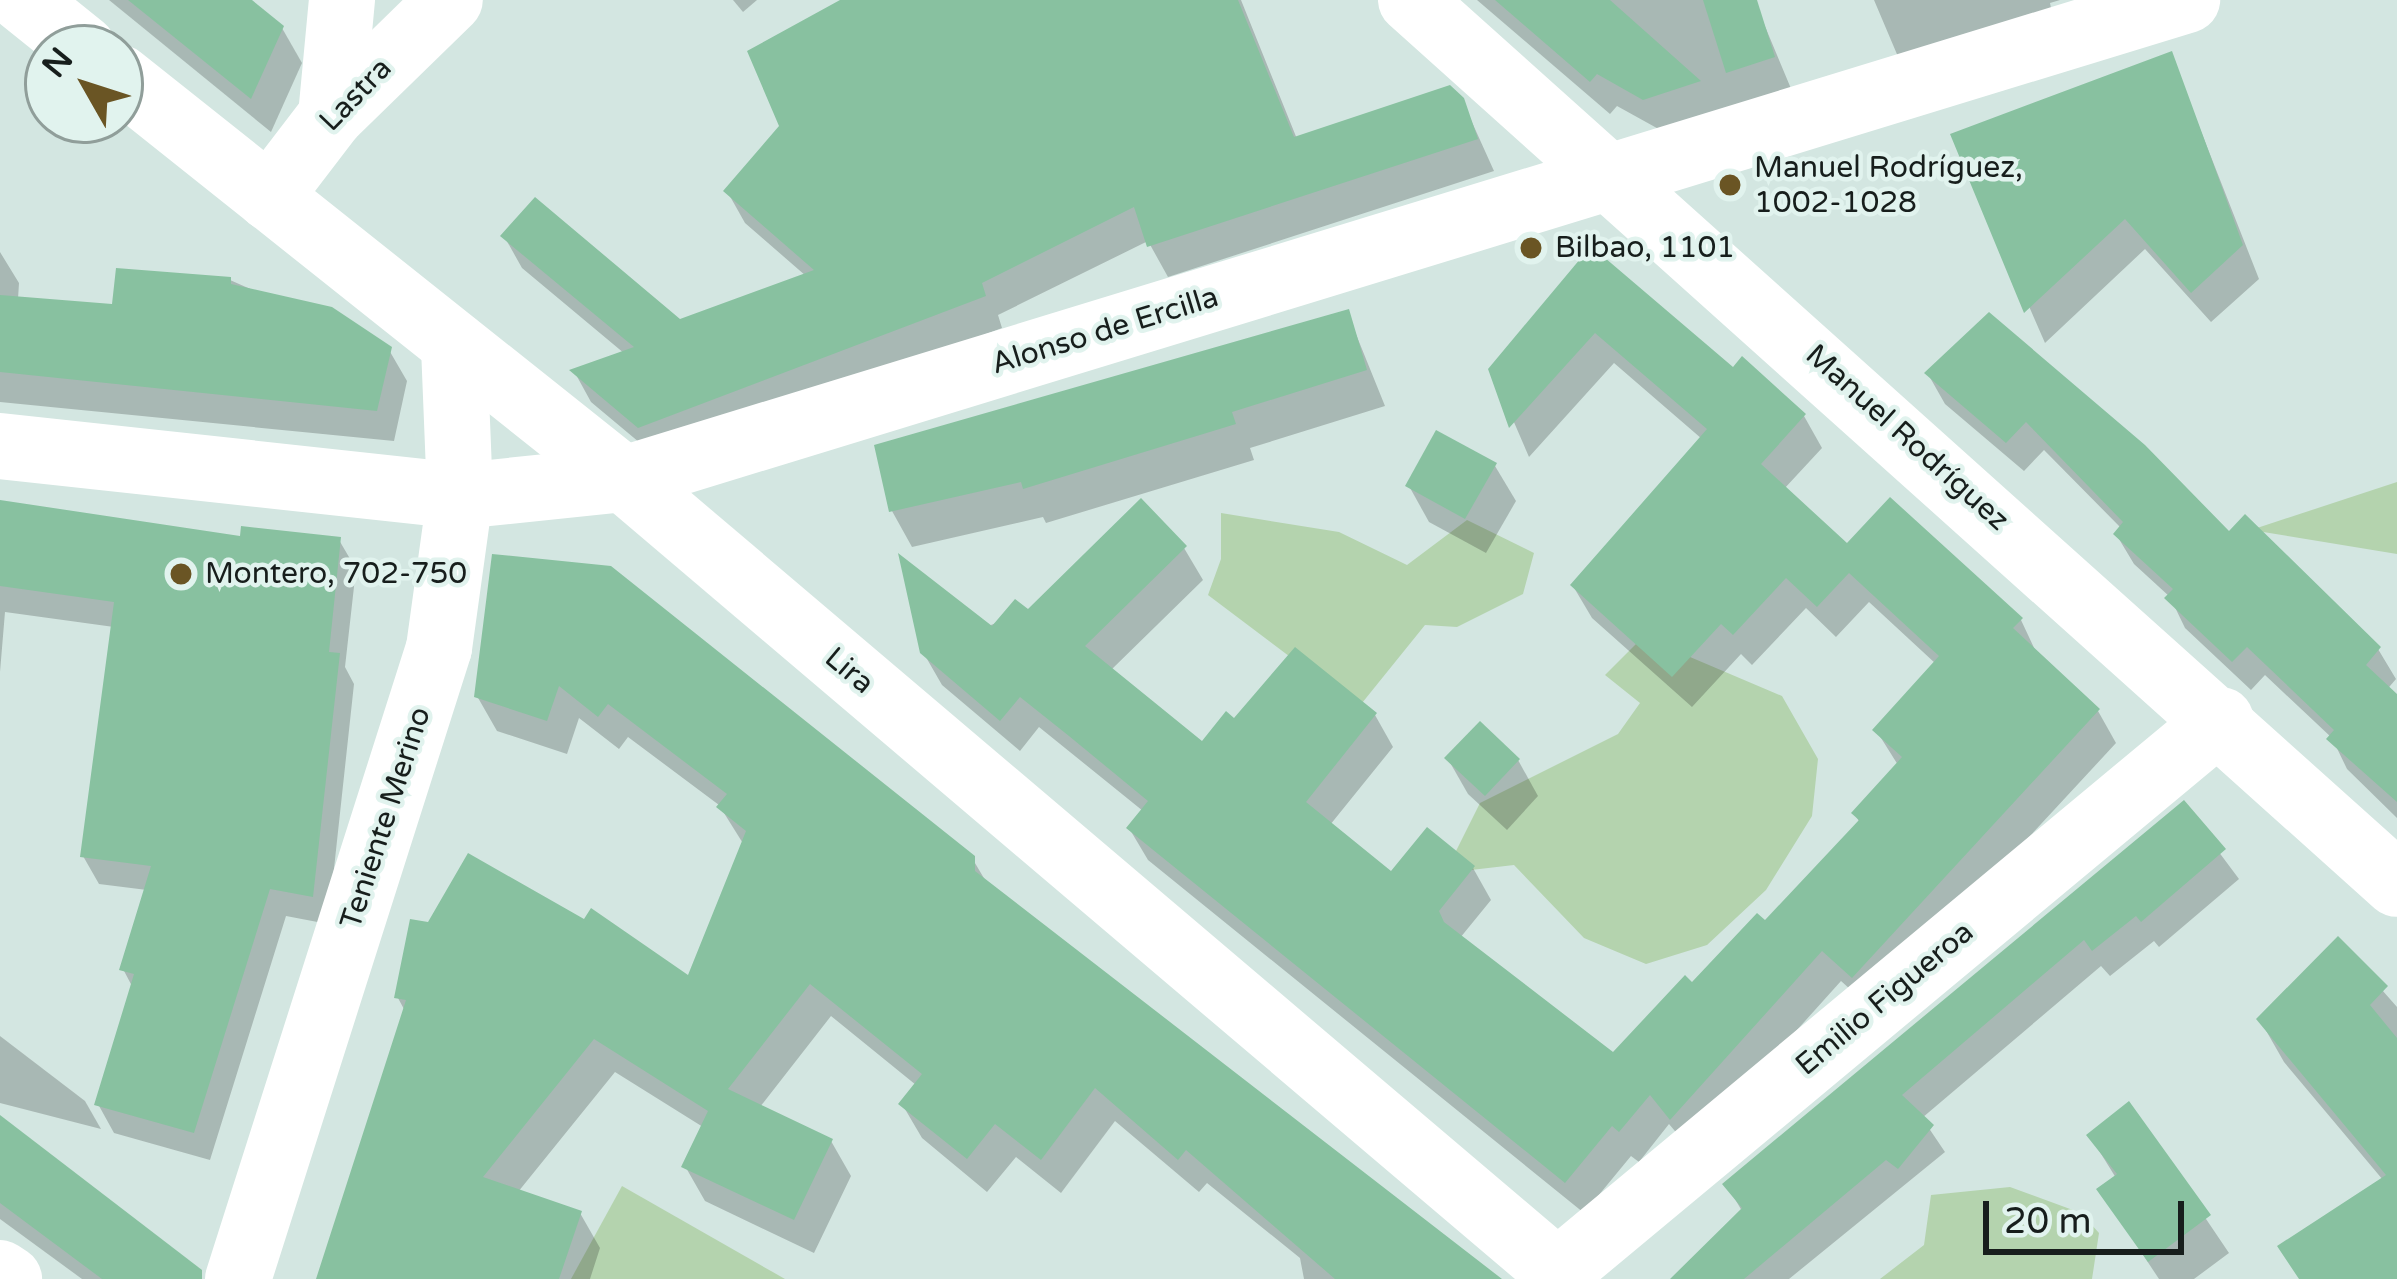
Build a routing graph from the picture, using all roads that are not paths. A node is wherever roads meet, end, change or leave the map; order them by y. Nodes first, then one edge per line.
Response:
1 (23, 0) edge
2 (342, 0) edge
3 (450, 0) edge
4 (1411, 0) edge
5 (2187, 0) edge
6 (53, 24) edge
7 (144, 96) edge
8 (332, 116) junction
9 (1612, 173) junction
10 (269, 196) junction
11 (454, 344) junction
12 (0, 446) edge
13 (623, 479) junction
14 (460, 496) junction
15 (2221, 720) junction
16 (2397, 884) edge
17 (0, 1273) edge
18 (1558, 1276) edge
19 (9, 1279) edge
20 (238, 1279) edge

1 - 6 street
2 - 8 street
3 - 8 street, Lastra
4 - 9 street, Manuel Rodríguez
5 - 9 street, Alonso de Ercilla
7 - 10 street, Lira
8 - 10 street, Lastra
9 - 13 street, Alonso de Ercilla
9 - 15 street, Manuel Rodríguez
10 - 11 street, Lira
11 - 13 street, Lira
11 - 14 street, Teniente Merino
12 - 14 street, Alonso de Ercilla
13 - 14 street, Alonso de Ercilla
13 - 18 street, Lira
14 - 20 street, Teniente Merino
15 - 16 street, Manuel Rodríguez
15 - 18 street, Emilio Figueroa
17 - 19 street

